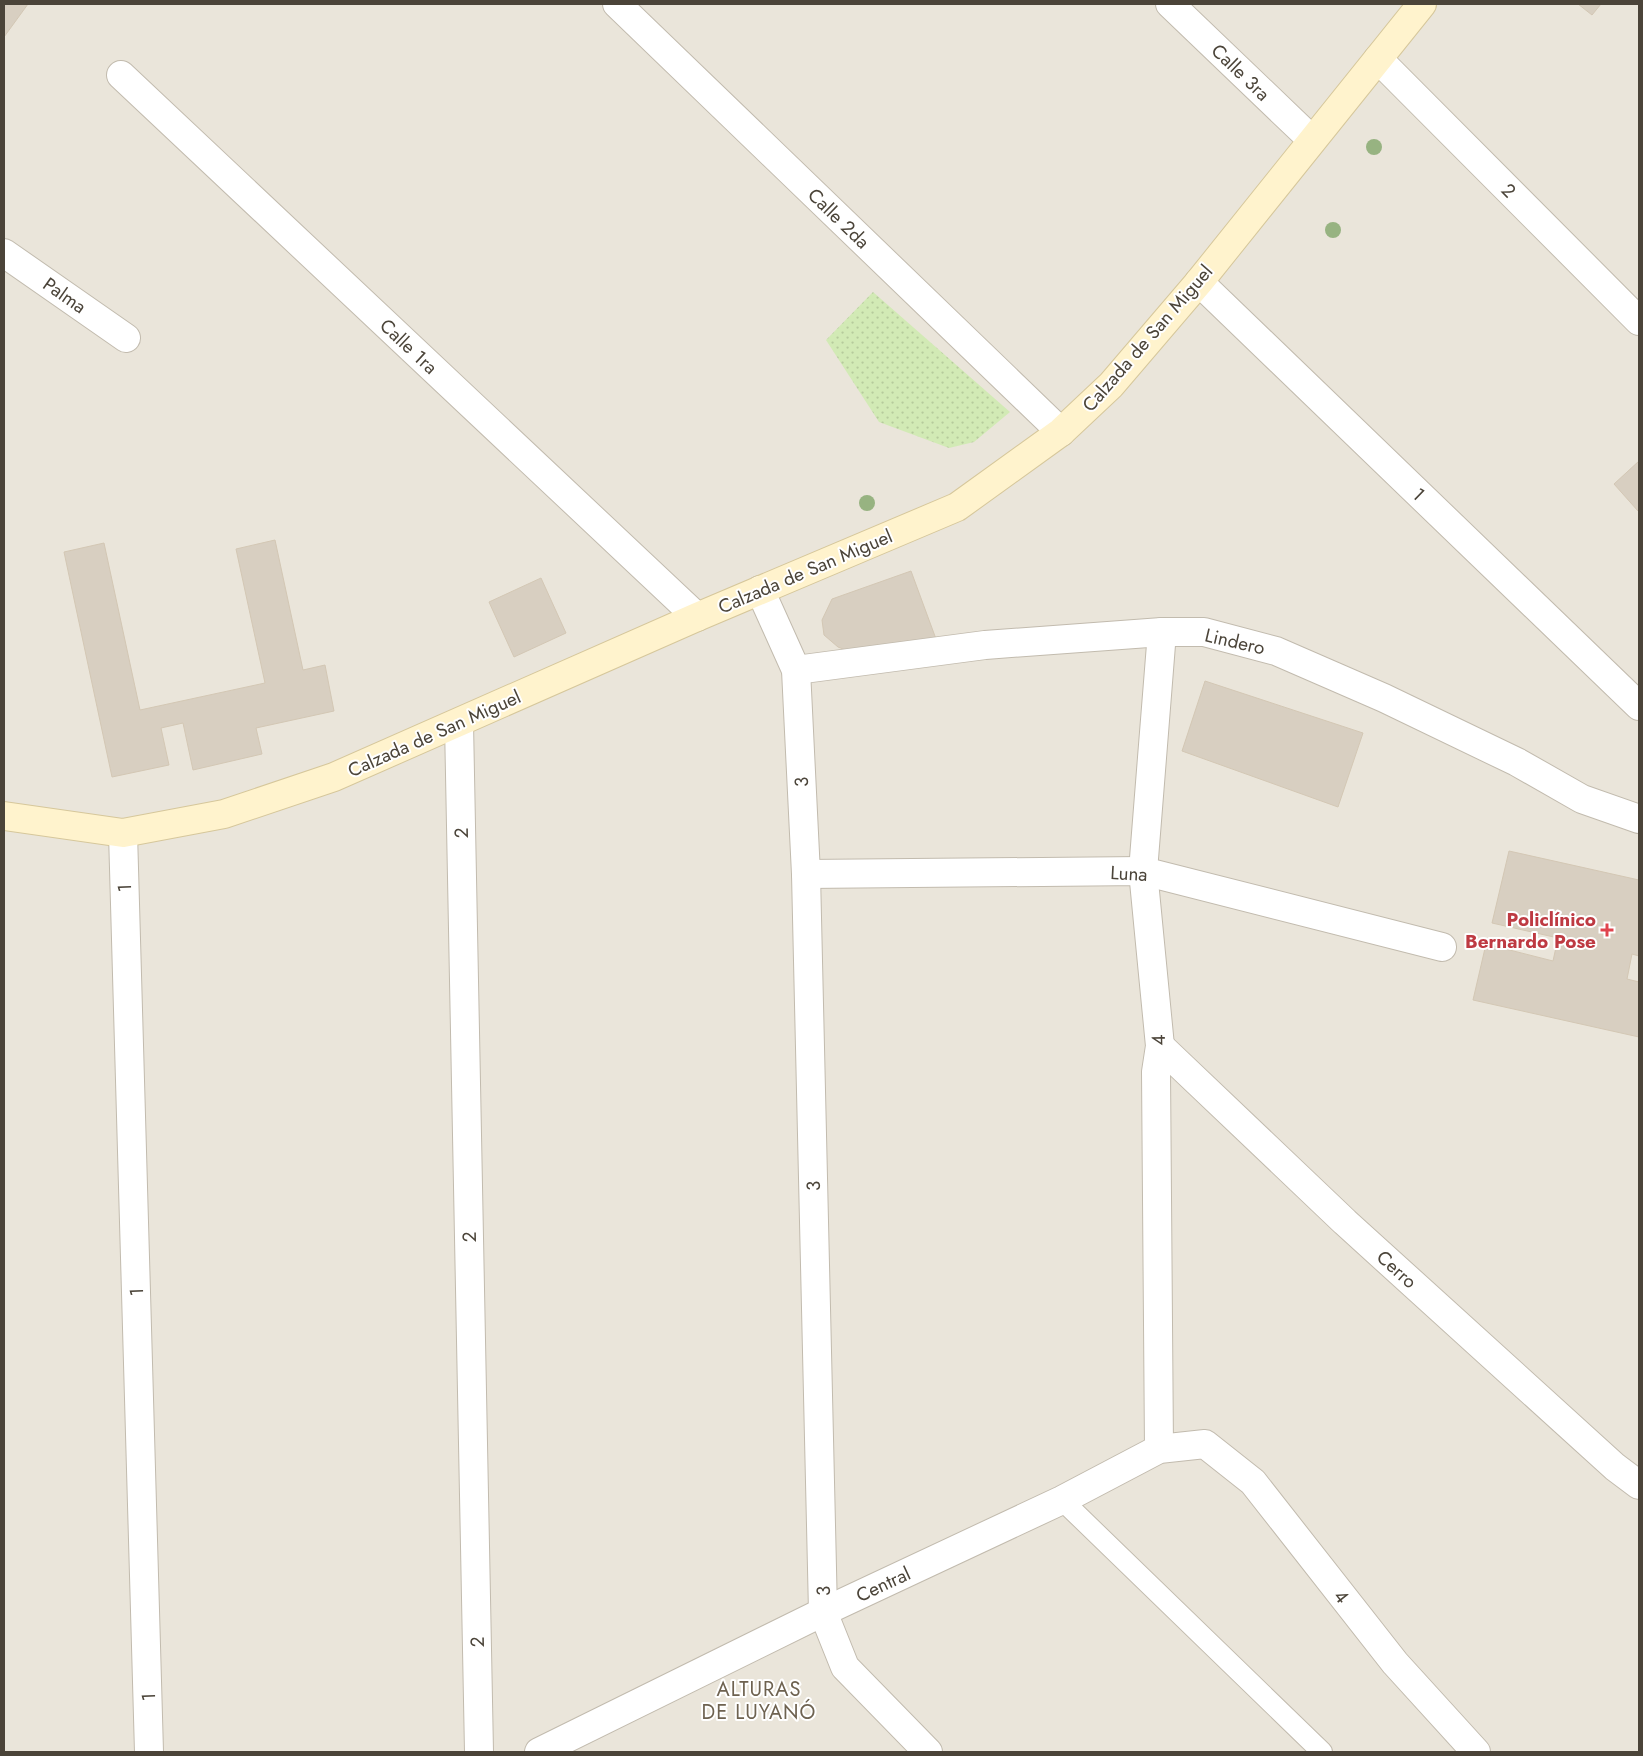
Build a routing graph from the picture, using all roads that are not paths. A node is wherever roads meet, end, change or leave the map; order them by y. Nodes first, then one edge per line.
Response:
1 (617, 4) edge
2 (1170, 4) edge
3 (1422, 4) edge
4 (1378, 59) junction
5 (121, 75) dead end
6 (1311, 139) junction
7 (4, 253) edge
8 (1199, 282) junction
9 (1639, 320) edge
10 (126, 338) dead end
11 (1061, 432) junction
12 (760, 590) junction
13 (697, 617) junction
14 (1162, 632) junction
15 (796, 670) junction
16 (1639, 706) edge
17 (459, 723) junction
18 (4, 816) edge
19 (1639, 819) edge
20 (122, 833) junction
21 (1143, 871) junction
22 (806, 874) junction
23 (1442, 948) dead end
24 (1160, 1046) junction
25 (1205, 1444) joint
26 (1159, 1449) junction
27 (1639, 1484) edge
28 (1062, 1500) junction
29 (823, 1612) junction
30 (150, 1752) edge
31 (479, 1752) edge
32 (539, 1752) edge
33 (928, 1752) edge
34 (1322, 1752) edge
35 (1476, 1752) edge

1 - 11 street, Calle 2da
2 - 6 street, Calle 3ra
3 - 4 main road, Calzada de San Miguel
4 - 6 main road, Calzada de San Miguel
4 - 9 street, 2
5 - 13 street, Calle 1ra
6 - 8 main road, Calzada de San Miguel
7 - 10 street, Palma
8 - 11 main road, Calzada de San Miguel
8 - 16 street, 1
11 - 12 main road, Calzada de San Miguel
12 - 13 main road, Calzada de San Miguel
12 - 15 street, 3
13 - 17 main road, Calzada de San Miguel
14 - 15 street, Lindero
14 - 19 street, Lindero
14 - 21 street, 4
15 - 22 street, 3
17 - 20 main road, Calzada de San Miguel
17 - 31 street, 2
18 - 20 main road, Calzada de San Miguel
20 - 30 street, 1
21 - 22 street, Luna
21 - 23 street, Luna
21 - 24 street, 4
22 - 29 street, 3
24 - 26 street, 4
24 - 27 street, Cerro
25 - 26 street, Central
25 - 35 street, 4
26 - 28 street, Central
28 - 29 street, Central
28 - 34 lane
29 - 32 street, Central
29 - 33 street, 3

